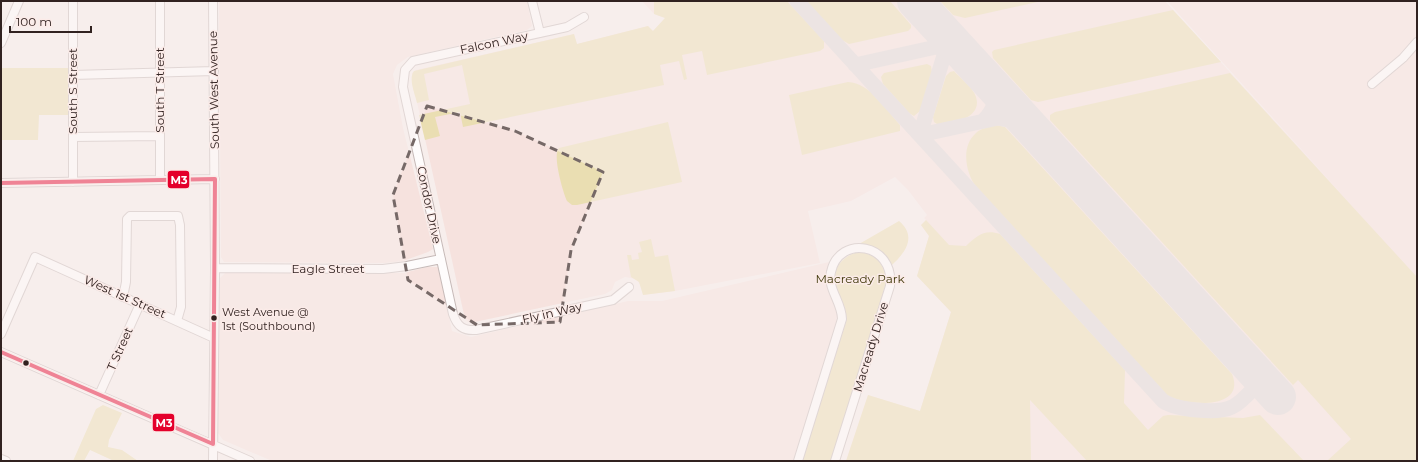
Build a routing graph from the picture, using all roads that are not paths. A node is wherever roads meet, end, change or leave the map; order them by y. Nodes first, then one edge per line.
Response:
1 (19, 1) edge
2 (73, 1) edge
3 (160, 1) edge
4 (213, 1) edge
5 (532, 1) edge
6 (584, 17) dead end
7 (540, 33) junction
8 (1417, 42) edge
9 (1, 43) edge
10 (404, 70) joint
11 (214, 71) junction
12 (160, 72) junction
13 (73, 75) junction
14 (1372, 84) dead end
15 (160, 136) junction
16 (73, 137) junction
17 (215, 179) junction
18 (160, 180) junction
19 (73, 182) junction
20 (1, 183) edge
21 (441, 259) junction
22 (215, 268) junction
23 (629, 287) dead end
24 (123, 297) junction
25 (140, 304) junction
26 (177, 321) junction
27 (470, 331) joint
28 (1, 334) edge
29 (214, 338) junction
30 (1, 352) edge
31 (99, 395) junction
32 (213, 444) junction
33 (1, 459) edge
34 (6, 461) edge
35 (213, 461) edge
36 (250, 461) edge
37 (798, 461) edge
38 (835, 461) edge

1 - 9 street
2 - 13 street, South S Street
3 - 12 street, South T Street
4 - 11 street, South West Avenue
5 - 7 street
6 - 7 street, Falcon Way
7 - 10 street, Falcon Way
8 - 14 street
10 - 21 street, Condor Drive
11 - 12 street
11 - 17 street, South West Avenue
12 - 13 street
12 - 15 street, South T Street
13 - 16 street, South S Street
15 - 16 street
15 - 18 street, South T Street
16 - 19 street, South S Street
17 - 18 street
17 - 22 street, South West Avenue
18 - 19 street
19 - 20 street
21 - 22 street, Eagle Street
21 - 27 street, Condor Drive
22 - 29 street, South West Avenue
23 - 27 street, Fly in Way
24 - 25 street, West 1st Street
24 - 26 street
24 - 28 street, West 1st Street
25 - 26 street, West 1st Street
25 - 31 street, T Street
26 - 29 street, West 1st Street
29 - 32 street, South West Avenue
30 - 31 street
31 - 32 street
32 - 35 street, South West Avenue
32 - 36 street
33 - 34 street
37 - 38 street, Macready Drive

